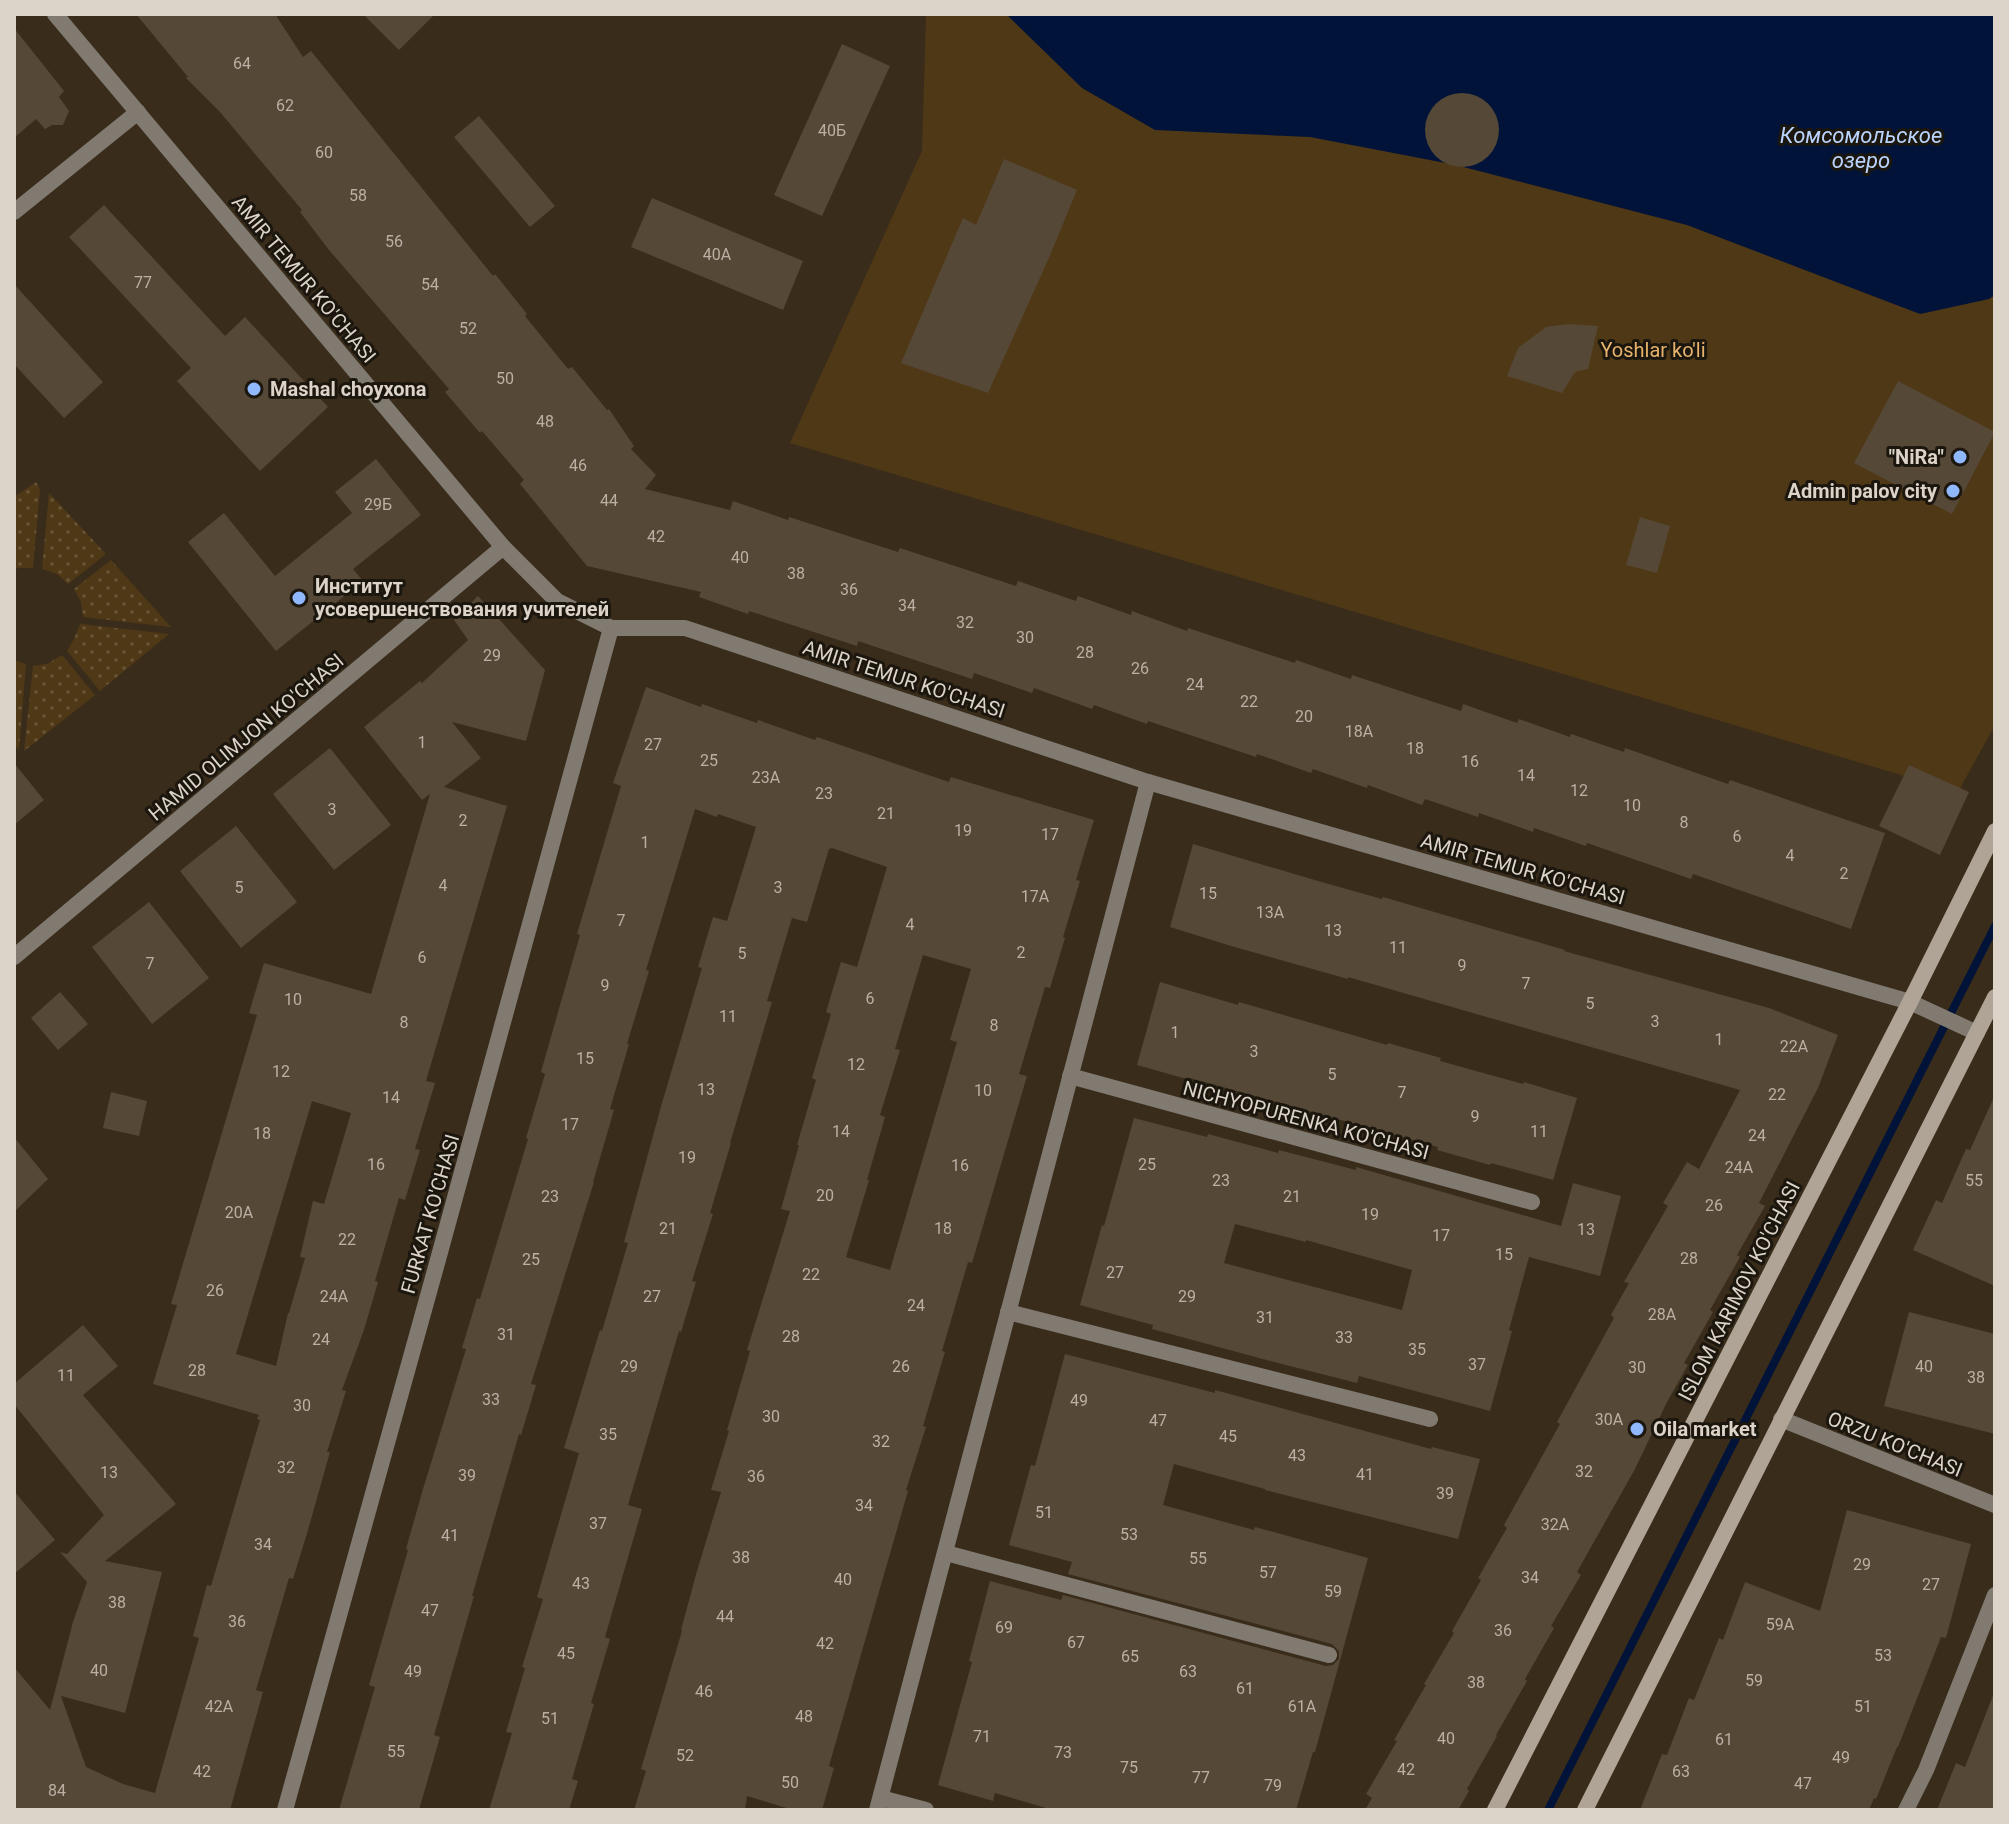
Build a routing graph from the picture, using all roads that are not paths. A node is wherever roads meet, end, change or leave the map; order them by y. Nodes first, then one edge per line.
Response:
1 (55, 14) edge
2 (138, 112) junction
3 (14, 212) edge
4 (503, 547) junction
5 (611, 628) junction
6 (1148, 782) junction
7 (1995, 831) edge
8 (14, 957) edge
9 (1995, 997) edge
10 (1910, 1002) junction
11 (1977, 1033) junction
12 (1070, 1076) junction
13 (1532, 1202) dead end
14 (1008, 1312) junction
15 (1430, 1419) dead end
16 (1781, 1419) junction
17 (1995, 1505) edge
18 (946, 1553) junction
19 (1995, 1595) edge
20 (1329, 1655) dead end
21 (879, 1804) edge
22 (285, 1810) edge
23 (926, 1810) edge
24 (1495, 1810) edge
25 (1585, 1810) edge
26 (1906, 1810) edge

1 - 2 street, AMIR TEMUR KO'CHASI
2 - 3 street
2 - 4 street, AMIR TEMUR KO'CHASI
4 - 5 street, AMIR TEMUR KO'CHASI
4 - 8 street, HAMID OLIMJON KO'CHASI
5 - 6 street, AMIR TEMUR KO'CHASI
5 - 22 street, FURKAT KO'CHASI
6 - 10 street, AMIR TEMUR KO'CHASI
6 - 12 street
7 - 10 main road, ISLOM KARIMOV KO'CHASI
9 - 11 main road
10 - 11 street, AMIR TEMUR KO'CHASI
10 - 24 main road, ISLOM KARIMOV KO'CHASI
11 - 16 main road
12 - 13 street, NICHYOPURENKA KO'CHASI
12 - 14 street
14 - 15 street
14 - 18 street
16 - 17 street, ORZU KO'CHASI
16 - 25 main road
18 - 20 street
18 - 21 street
19 - 26 street
21 - 23 street

